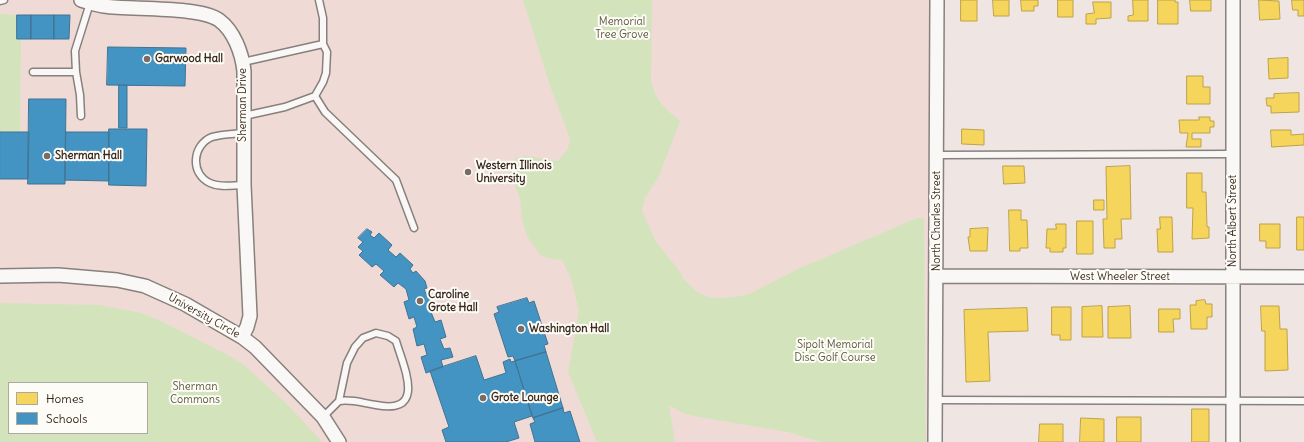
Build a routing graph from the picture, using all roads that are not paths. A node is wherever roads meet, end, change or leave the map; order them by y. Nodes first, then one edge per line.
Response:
1 (4, 0) edge
2 (319, 0) edge
3 (936, 0) edge
4 (1233, 0) edge
5 (0, 1) edge
6 (85, 1) edge
7 (323, 44) junction
8 (243, 62) junction
9 (33, 72) dead end
10 (76, 72) junction
11 (315, 96) junction
12 (81, 116) dead end
13 (242, 116) junction
14 (243, 133) junction
15 (1233, 154) junction
16 (937, 155) junction
17 (244, 185) junction
18 (414, 228) dead end
19 (0, 276) edge
20 (936, 276) junction
21 (1304, 276) edge
22 (1233, 277) junction
23 (242, 337) junction
24 (935, 400) junction
25 (339, 401) junction
26 (1233, 401) junction
27 (1304, 401) edge
28 (323, 417) junction
29 (339, 442) edge
30 (935, 442) edge
31 (1232, 442) edge

1 - 5 lane
2 - 7 lane
3 - 16 street, North Charles Street
4 - 15 street, North Albert Street
6 - 8 street, Sherman Drive
6 - 10 lane
7 - 8 lane
7 - 11 lane
8 - 13 street, Sherman Drive
9 - 10 lane
10 - 12 lane
11 - 13 lane
11 - 18 lane
13 - 14 street, Sherman Drive
14 - 17 street, Sherman Drive
14 - 17 lane
15 - 16 lane
15 - 22 street, North Albert Street
16 - 20 street, North Charles Street
17 - 23 street, Sherman Drive
19 - 23 street, University Circle
20 - 22 street, West Wheeler Street
20 - 24 street, North Charles Street
21 - 22 street, West Wheeler Street
22 - 26 street, North Albert Street
23 - 28 street, University Circle
24 - 26 lane
24 - 30 street, North Charles Street
25 - 25 lane
25 - 28 lane
26 - 27 lane
26 - 31 street, North Albert Street
28 - 29 street, University Circle

